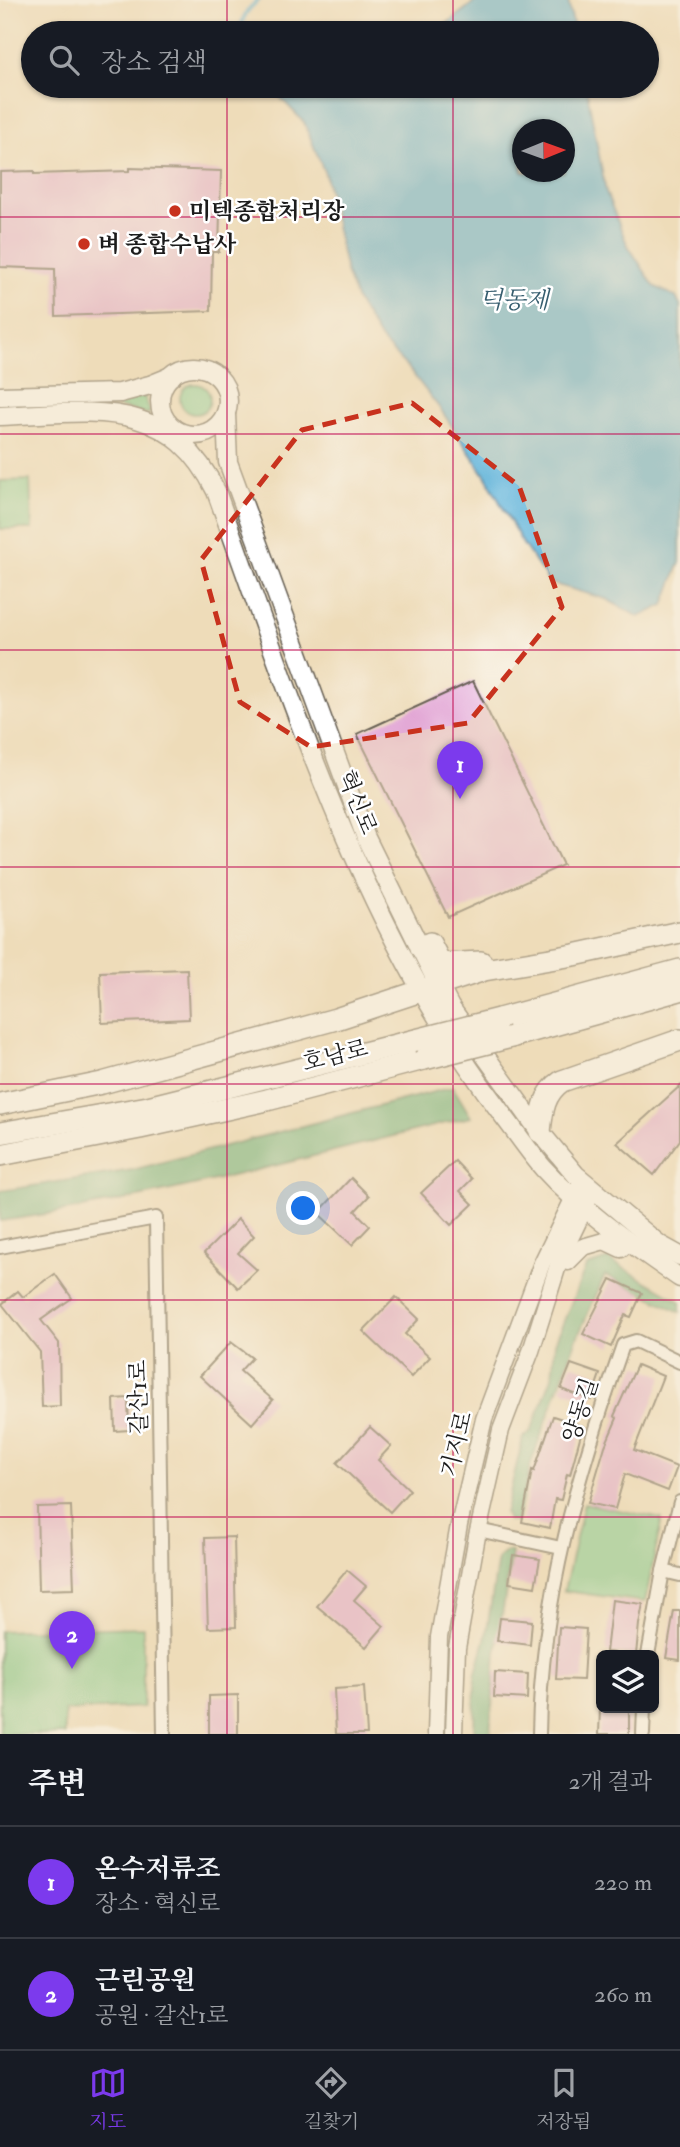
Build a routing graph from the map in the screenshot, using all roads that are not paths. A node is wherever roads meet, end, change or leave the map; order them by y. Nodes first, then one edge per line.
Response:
1 (172, 376) junction
2 (0, 396) edge
3 (226, 414) junction
4 (0, 416) edge
5 (176, 434) junction
6 (680, 932) edge
7 (421, 948) junction
8 (484, 970) junction
9 (680, 970) edge
10 (429, 988) junction
11 (680, 990) edge
12 (680, 1040) edge
13 (0, 1104) edge
14 (540, 1132) junction
15 (0, 1133) edge
16 (0, 1155) edge
17 (555, 1180) junction
18 (588, 1186) junction
19 (579, 1203) junction
20 (559, 1226) junction
21 (629, 1242) junction
22 (0, 1247) edge
23 (680, 1256) edge
24 (560, 1259) junction
25 (680, 1278) edge
26 (680, 1362) edge
27 (680, 1502) edge
28 (478, 1530) junction
29 (561, 1548) junction
30 (663, 1572) junction
31 (680, 1575) edge
32 (649, 1650) edge
33 (644, 1713) edge
34 (164, 1734) edge
35 (436, 1734) edge
36 (454, 1734) edge
37 (539, 1734) edge
38 (643, 1734) edge

1 - 2 main road, 혁신로
1 - 3 main road, 혁신로
1 - 5 main road, 혁신로
3 - 5 main road
3 - 7 main road, 혁신로
4 - 5 main road
5 - 10 main road, 혁신로
6 - 8 highway
7 - 8 highway
7 - 10 main road, 혁신로
8 - 10 highway
9 - 15 highway, 호남로, bridge
10 - 13 highway
10 - 14 main road, 혁신로
10 - 17 main road, 혁신로
11 - 16 highway, 호남로, bridge
12 - 14 highway
14 - 18 main road, 혁신로
17 - 19 main road, 혁신로
17 - 20 street
18 - 19 street, 기지로
18 - 23 main road, 혁신로
19 - 20 street, 기지로
19 - 21 main road, 혁신로
19 - 24 street, 기지로
20 - 35 street, 기지로
21 - 24 street
21 - 25 main road, 혁신로
22 - 34 street, 갈산1로
24 - 28 street, 기지로
26 - 29 street, 양동길
27 - 30 street
28 - 29 street
28 - 36 street, 기지로
29 - 37 street, 양동길
30 - 31 street
30 - 32 street
33 - 38 street

